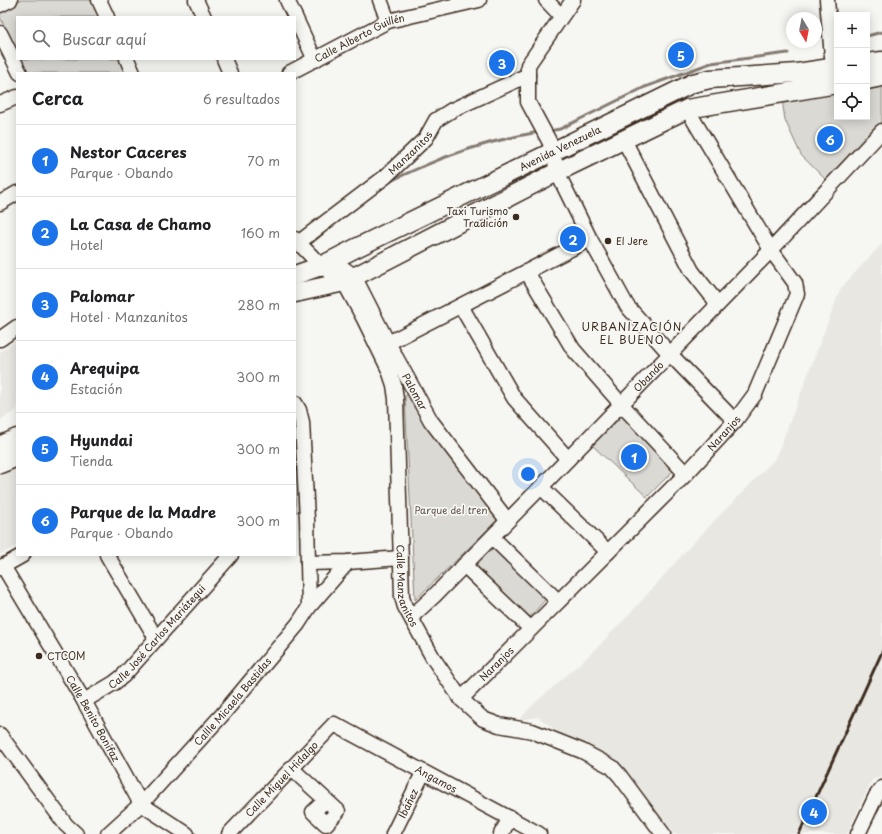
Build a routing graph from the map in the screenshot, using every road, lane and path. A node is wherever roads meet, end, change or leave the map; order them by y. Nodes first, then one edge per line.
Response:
1 (10, 0) edge
2 (99, 0) edge
3 (196, 0) edge
4 (287, 0) edge
5 (380, 0) edge
6 (479, 0) edge
7 (546, 0) edge
8 (573, 0) edge
9 (827, 0) edge
10 (0, 5) edge
11 (107, 16) edge
12 (204, 16) edge
13 (295, 16) edge
14 (561, 16) junction
15 (296, 19) edge
16 (388, 21) junction
17 (0, 33) edge
18 (834, 57) edge
19 (126, 60) edge
20 (224, 60) edge
21 (315, 60) junction
22 (882, 61) edge
23 (870, 63) edge
24 (20, 72) edge
25 (132, 72) edge
26 (230, 72) edge
27 (291, 72) edge
28 (834, 73) edge
29 (834, 73) edge
30 (528, 75) junction
31 (882, 77) edge
32 (870, 79) edge
33 (16, 97) edge
34 (0, 104) edge
35 (687, 109) junction
36 (882, 131) edge
37 (624, 140) junction
38 (551, 146) junction
39 (557, 172) junction
40 (16, 194) edge
41 (0, 203) edge
42 (590, 240) junction
43 (298, 243) edge
44 (770, 250) junction
45 (321, 261) junction
46 (527, 272) junction
47 (296, 274) edge
48 (349, 279) junction
49 (296, 293) edge
50 (718, 304) junction
51 (461, 306) junction
52 (16, 328) edge
53 (0, 339) edge
54 (388, 343) junction
55 (670, 354) junction
56 (621, 404) junction
57 (296, 405) edge
58 (735, 421) junction
59 (16, 438) edge
60 (0, 446) edge
61 (16, 457) edge
62 (568, 459) junction
63 (0, 464) edge
64 (686, 474) junction
65 (541, 487) junction
66 (301, 519) edge
67 (507, 520) junction
68 (492, 537) junction
69 (608, 552) junction
70 (21, 556) edge
71 (108, 556) edge
72 (223, 558) edge
73 (400, 558) junction
74 (348, 562) junction
75 (308, 563) junction
76 (464, 565) junction
77 (2, 567) edge
78 (558, 601) junction
79 (309, 607) junction
80 (411, 617) junction
81 (530, 629) junction
82 (156, 638) junction
83 (461, 699) junction
84 (84, 701) junction
85 (334, 724) joint
86 (0, 734) edge
87 (292, 769) junction
88 (423, 773) junction
89 (882, 788) edge
90 (326, 800) dead end
91 (140, 804) junction
92 (510, 818) junction
93 (76, 834) edge
94 (108, 834) edge
95 (187, 834) edge
96 (229, 834) edge
97 (393, 834) edge
98 (501, 834) edge
99 (539, 834) edge
100 (663, 834) edge
101 (858, 834) edge

1 - 10 street
2 - 11 street
3 - 12 street
4 - 13 street
5 - 16 street
6 - 16 street, Calle Alberto Guillén
7 - 14 street
8 - 14 street
9 - 18 street
14 - 30 street
15 - 21 street
16 - 21 street, Calle Alberto Guillén
17 - 24 street
19 - 25 street
20 - 26 street
21 - 27 street, Calle Alberto Guillén
22 - 23 main road
28 - 35 main road, Avenida Venezuela
29 - 38 main road, Avenida Venezuela
30 - 38 street
30 - 43 street, Manzanitos
31 - 32 main road
33 - 34 street
35 - 37 main road, Avenida Venezuela
35 - 44 street, Naranjos
36 - 44 street, Obando
37 - 39 main road, Avenida Venezuela
37 - 50 street
38 - 39 street
38 - 45 main road, Avenida Venezuela
39 - 42 street
39 - 48 main road, Avenida Venezuela
40 - 41 street
42 - 46 street
42 - 55 street
43 - 45 street
44 - 50 street, Obando
44 - 58 street, Naranjos
45 - 47 main road, Avenida Venezuela
45 - 48 street, Palomar
46 - 51 street
46 - 56 street
48 - 49 main road, Avenida Venezuela
48 - 54 street, Palomar
48 - 73 street, Calle Manzanitos
50 - 55 street, Obando
51 - 54 street
51 - 62 street
52 - 53 street
54 - 67 street, Palomar
55 - 56 street, Obando
55 - 58 street
56 - 62 street, Obando
56 - 64 street
57 - 66 street
58 - 64 street, Naranjos
59 - 60 main road
61 - 63 main road
62 - 65 street, Obando
64 - 69 street, Naranjos
65 - 67 street, Obando
65 - 69 street
66 - 75 street
67 - 68 street, Obando
68 - 76 street, Obando
68 - 78 street
69 - 78 street, Naranjos
70 - 77 street
71 - 82 street
72 - 82 street, Calle José Carlos Mariátegui
73 - 74 street
73 - 80 street, Calle Manzanitos
74 - 75 street
74 - 79 street, Callle Micaela Bastidas
75 - 79 street
76 - 80 street, Obando
76 - 81 street
77 - 84 street, Calle Benito Bonifaz
78 - 81 street, Naranjos
79 - 91 street, Callle Micaela Bastidas
80 - 83 street, Calle Manzanitos
81 - 83 street, Naranjos
82 - 84 street, Calle José Carlos Mariátegui
83 - 100 street, Calle Manzanitos
84 - 91 street, Calle Benito Bonifaz
85 - 87 street, Calle Miguel Hidalgo
85 - 88 street, Angamos
86 - 93 street
87 - 90 street
87 - 96 street, Calle Miguel Hidalgo
88 - 92 street, Angamos
88 - 97 street, Ibáñez
89 - 101 street
91 - 94 street, Callle Micaela Bastidas
91 - 95 street, Calle Benito Bonifaz
92 - 98 street
92 - 99 street, Angamos

